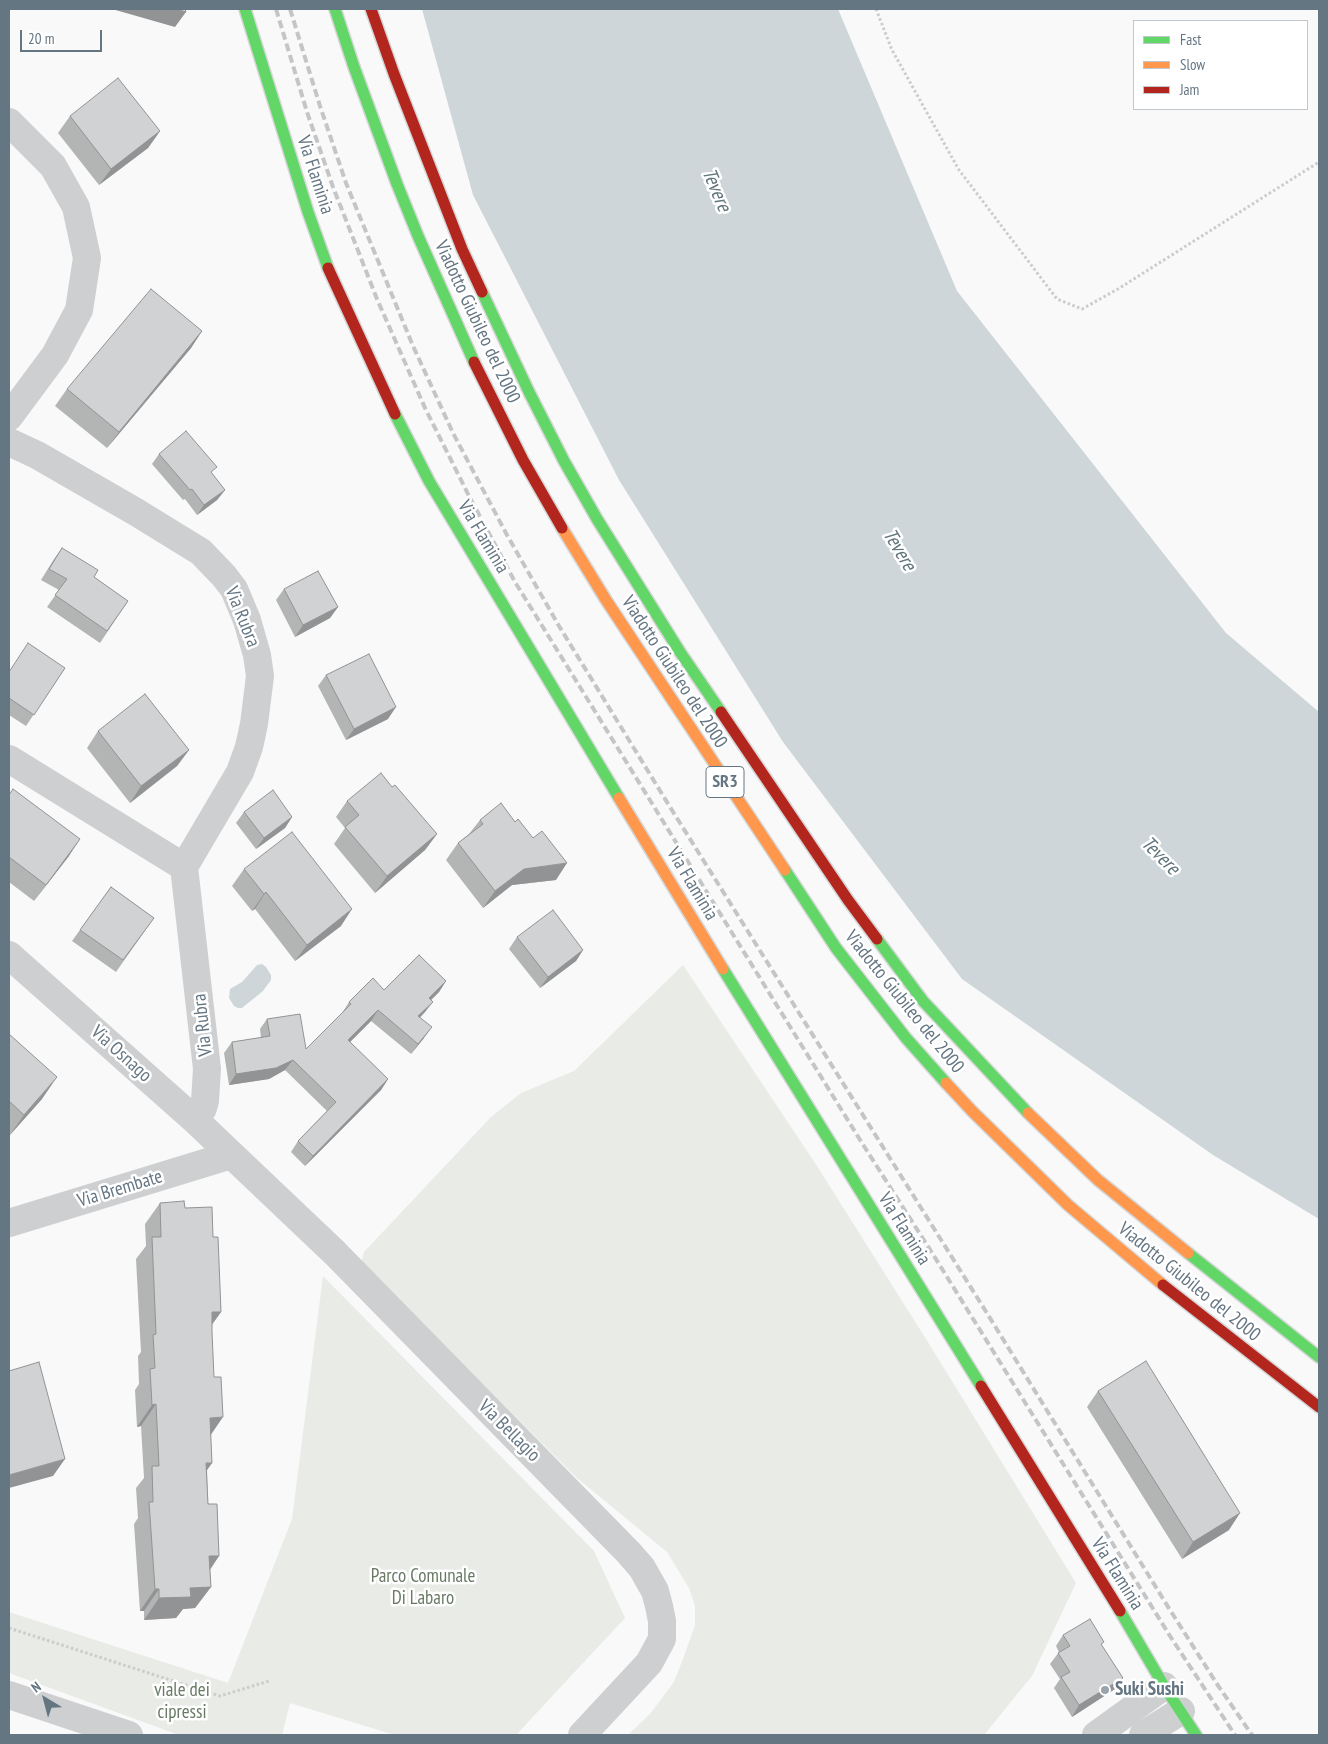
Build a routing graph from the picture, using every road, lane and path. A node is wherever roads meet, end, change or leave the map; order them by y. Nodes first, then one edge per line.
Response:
1 (245, 9) edge
2 (335, 9) edge
3 (371, 9) edge
4 (876, 9) edge
5 (9, 122) edge
6 (1319, 162) edge
7 (9, 417) edge
8 (9, 442) edge
9 (9, 759) edge
10 (184, 867) junction
11 (9, 955) edge
12 (196, 1121) junction
13 (231, 1156) junction
14 (9, 1222) edge
15 (1319, 1357) edge
16 (1319, 1407) edge
17 (9, 1628) edge
18 (268, 1681) dead end
19 (1164, 1686) junction
20 (9, 1695) edge
21 (1181, 1711) junction
22 (129, 1735) edge
23 (582, 1735) edge
24 (1096, 1735) edge
25 (1144, 1735) edge
26 (1196, 1735) edge

1 - 19 main road, Via Flaminia
2 - 16 main road, Viadotto Giubileo del 2000 / SR3
3 - 15 main road, Viadotto Giubileo del 2000 / SR3
4 - 6 path
5 - 7 street
8 - 10 street, Via Rubra
9 - 10 street
10 - 12 street, Via Rubra
11 - 12 street, Via Osnago
12 - 13 street, Via Osnago
13 - 14 street, Via Brembate
13 - 23 street, Via Bellagio
17 - 18 path
19 - 21 main road, Via Flaminia
19 - 24 street
20 - 22 street
21 - 25 street
21 - 26 main road, Via Flaminia

